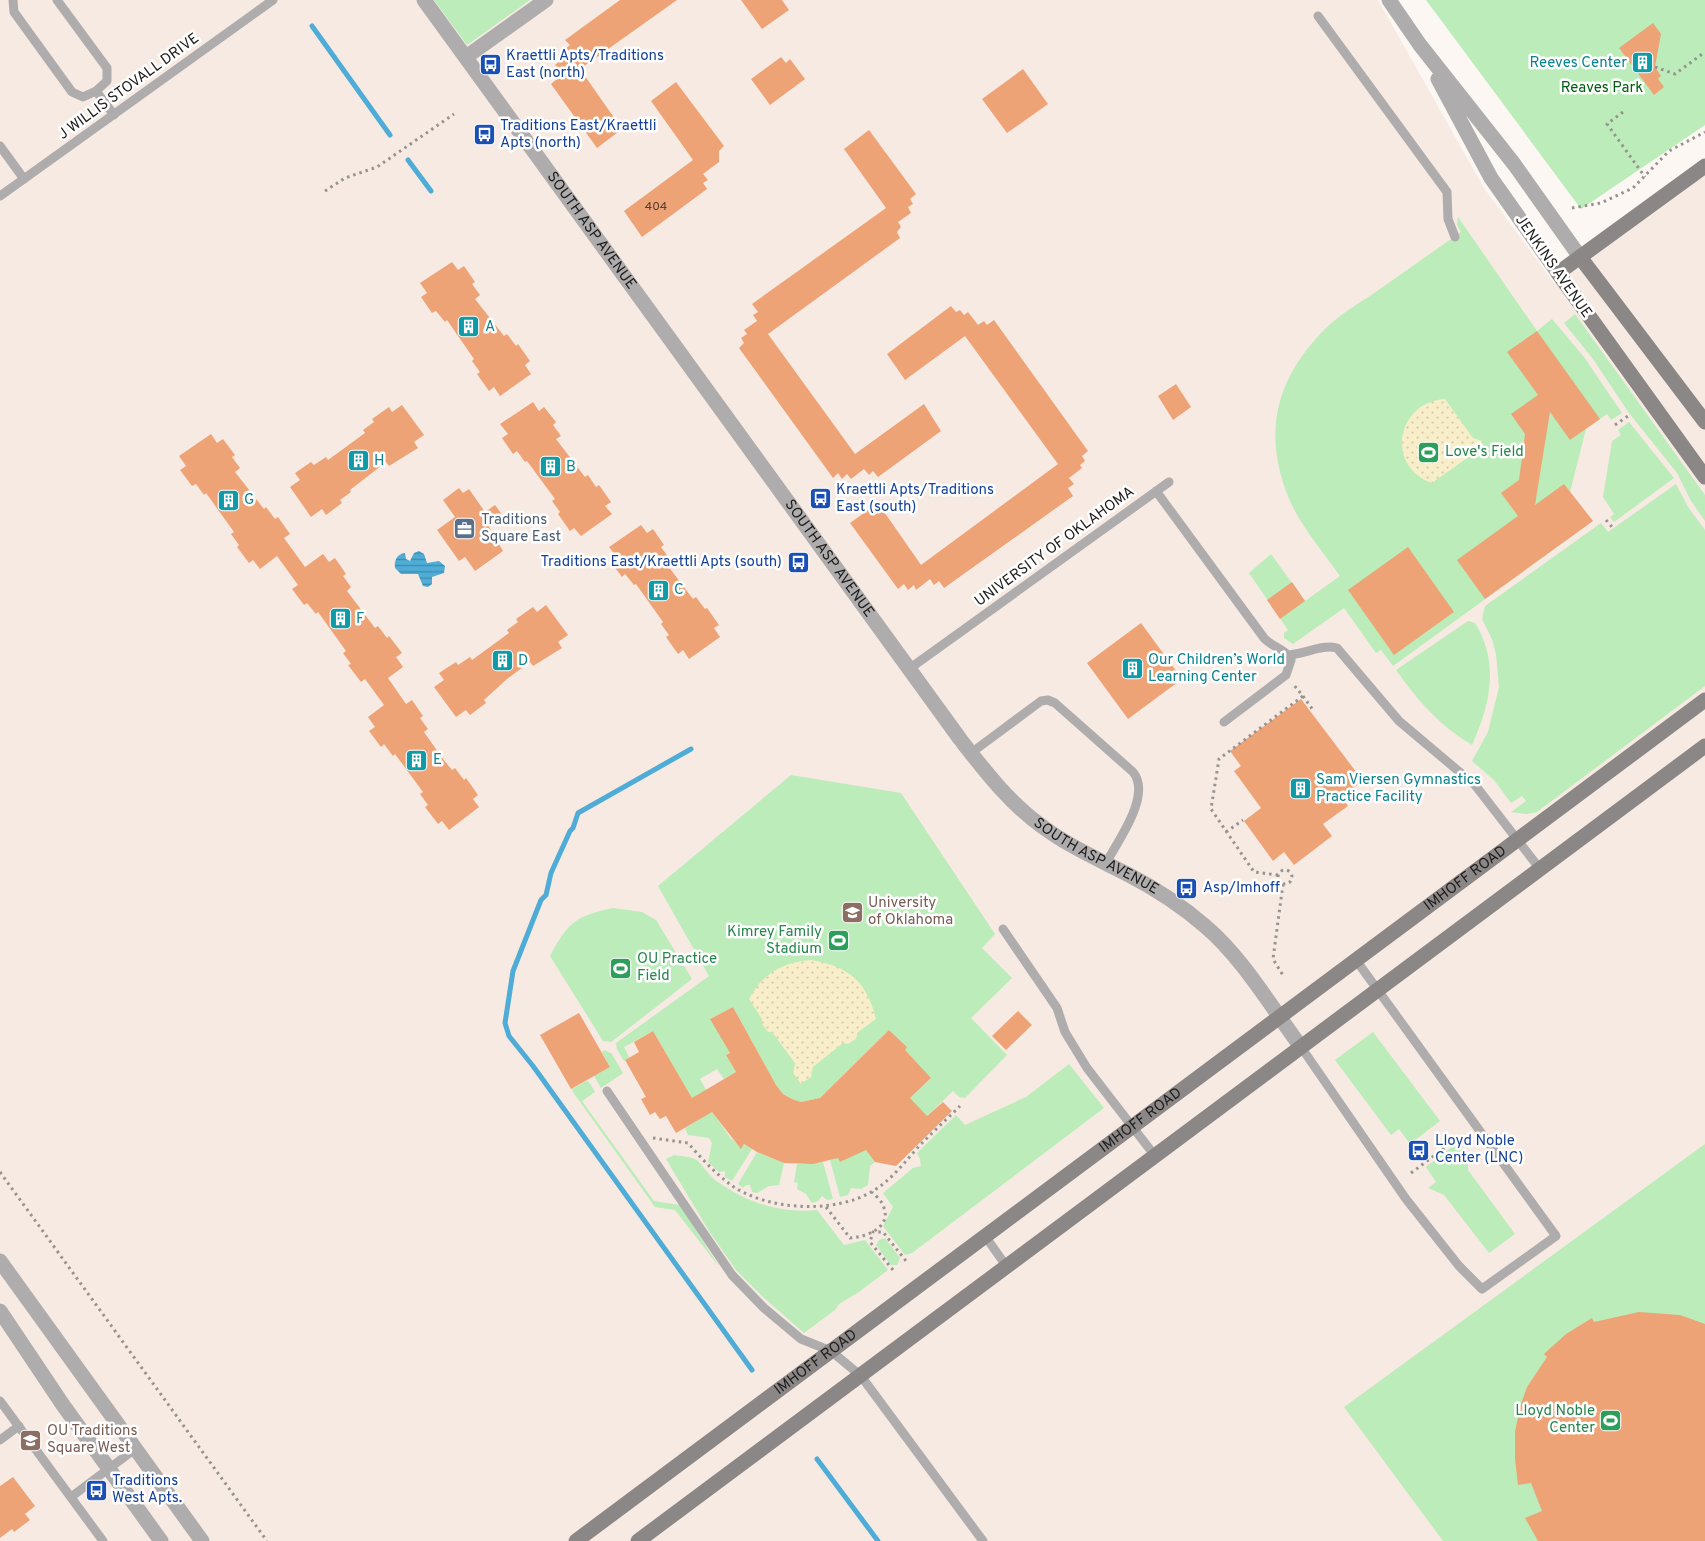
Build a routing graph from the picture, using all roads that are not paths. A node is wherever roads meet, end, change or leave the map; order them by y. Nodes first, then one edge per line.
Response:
1 (14, 0) edge
2 (57, 0) edge
3 (274, 0) edge
4 (424, 0) edge
5 (546, 0) edge
6 (1389, 0) edge
7 (1318, 16) dead end
8 (1420, 45) junction
9 (466, 57) junction
10 (96, 91) junction
11 (114, 115) junction
12 (0, 146) edge
13 (1705, 166) edge
14 (24, 179) junction
15 (0, 196) edge
16 (1455, 237) dead end
17 (1580, 257) junction
18 (1558, 273) junction
19 (1705, 422) edge
20 (1705, 477) edge
21 (1169, 482) dead end
22 (1156, 491) junction
23 (1288, 655) junction
24 (909, 669) junction
25 (1705, 700) edge
26 (1224, 722) dead end
27 (1705, 746) edge
28 (971, 753) junction
29 (1517, 839) junction
30 (1106, 863) junction
31 (1540, 869) junction
32 (1003, 929) dead end
33 (1356, 960) junction
34 (1378, 990) junction
35 (1279, 1017) junction
36 (1301, 1047) junction
37 (608, 1091) dead end
38 (1131, 1127) junction
39 (1155, 1156) junction
40 (985, 1236) junction
41 (0, 1261) edge
42 (1007, 1267) junction
43 (0, 1311) edge
44 (831, 1351) junction
45 (861, 1376) junction
46 (0, 1401) edge
47 (19, 1426) junction
48 (0, 1440) edge
49 (135, 1449) junction
50 (109, 1468) junction
51 (71, 1497) junction
52 (103, 1541) edge
53 (161, 1541) edge
54 (202, 1541) edge
55 (576, 1541) edge
56 (638, 1541) edge
57 (983, 1541) edge

1 - 10 lane
2 - 10 lane
3 - 11 lane, J WILLIS STOVALL DRIVE
4 - 9 street, SOUTH ASP AVENUE
5 - 9 street
6 - 8 street, JENKINS AVENUE
7 - 16 lane
8 - 17 street, JENKINS AVENUE
8 - 18 street, JENKINS AVENUE
9 - 24 street, SOUTH ASP AVENUE
10 - 11 lane
11 - 14 lane, J WILLIS STOVALL DRIVE
12 - 14 lane
13 - 17 main road
14 - 15 lane, J WILLIS STOVALL DRIVE
17 - 18 main road
17 - 19 main road, JENKINS AVENUE
18 - 20 main road, JENKINS AVENUE
21 - 22 lane, UNIVERSITY OF OKLAHOMA
22 - 23 lane
22 - 24 lane, UNIVERSITY OF OKLAHOMA
23 - 26 lane
23 - 29 lane
24 - 28 street, SOUTH ASP AVENUE
25 - 29 main road, IMHOFF ROAD
27 - 31 main road
28 - 30 street, SOUTH ASP AVENUE
28 - 30 lane
29 - 31 lane
29 - 33 main road, IMHOFF ROAD
30 - 35 street, SOUTH ASP AVENUE
31 - 34 main road
32 - 38 lane
33 - 34 lane
33 - 35 main road, IMHOFF ROAD
34 - 36 main road
34 - 36 lane
35 - 36 street, SOUTH ASP AVENUE
35 - 38 main road, IMHOFF ROAD
36 - 39 main road
37 - 44 lane
38 - 39 lane
38 - 40 main road, IMHOFF ROAD
39 - 42 main road
40 - 42 lane
40 - 44 main road, IMHOFF ROAD
41 - 49 street
42 - 45 main road
43 - 50 street
44 - 45 lane
44 - 55 main road, IMHOFF ROAD
45 - 56 main road
45 - 57 lane
46 - 47 lane
47 - 48 lane
47 - 51 lane
49 - 50 lane
49 - 54 street
50 - 51 lane
50 - 53 street
51 - 52 lane

